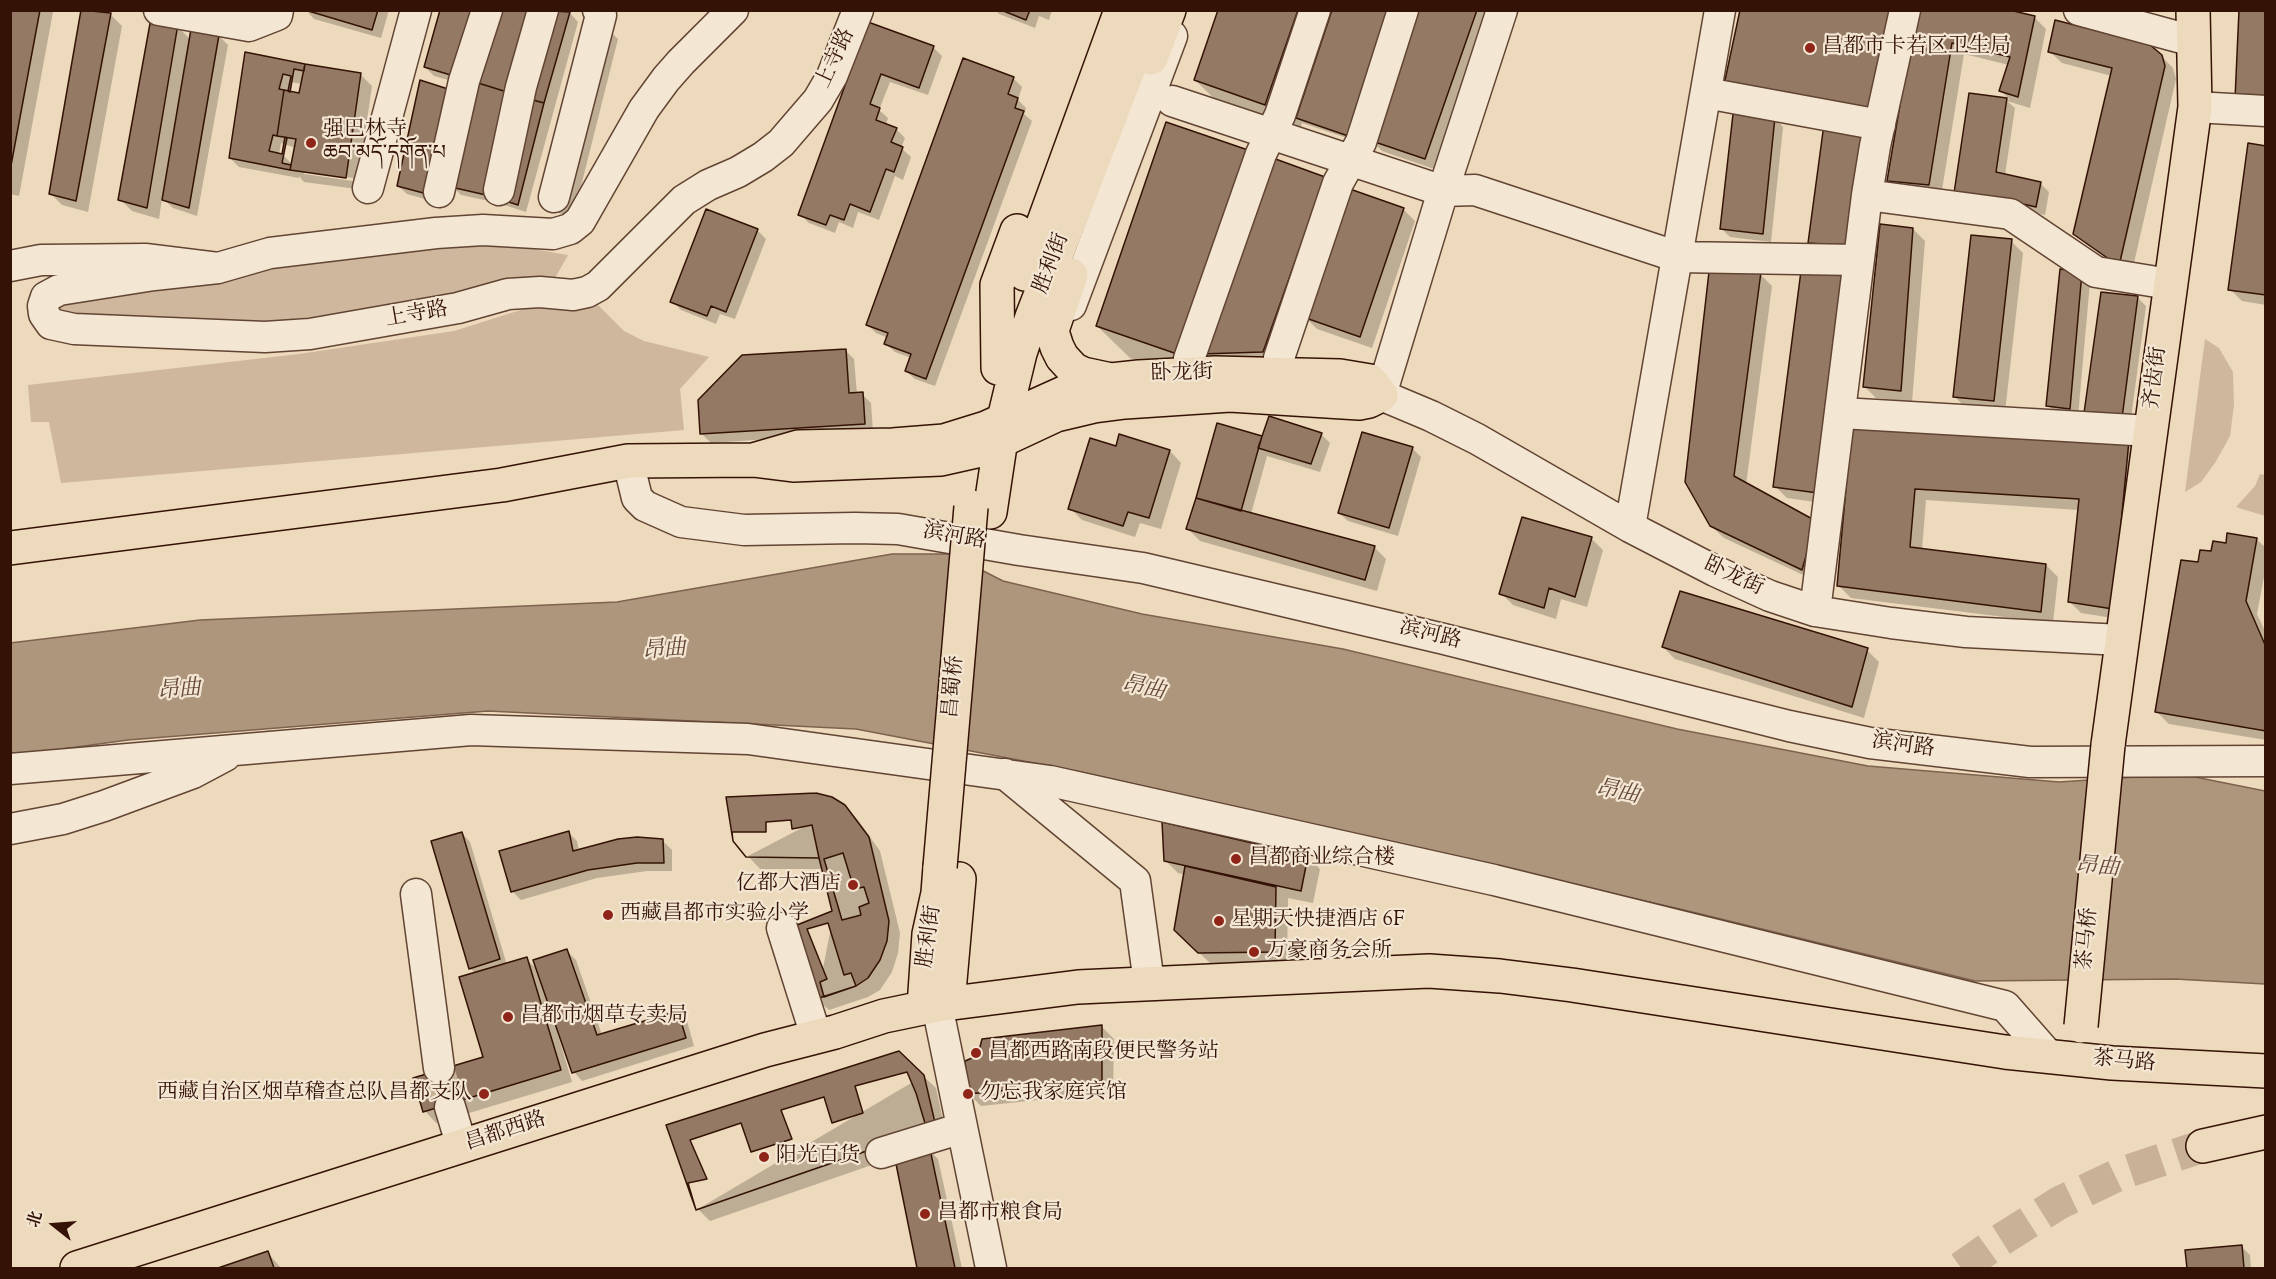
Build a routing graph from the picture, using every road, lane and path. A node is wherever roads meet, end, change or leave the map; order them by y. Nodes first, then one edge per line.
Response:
1 (159, 10) edge
2 (278, 10) edge
3 (416, 10) edge
4 (487, 10) edge
5 (543, 10) edge
6 (598, 10) edge
7 (733, 10) edge
8 (858, 10) edge
9 (1183, 10) edge
10 (1315, 10) edge
11 (1403, 10) edge
12 (1502, 10) edge
13 (1720, 10) edge
14 (1905, 10) edge
15 (2079, 10) edge
16 (1133, 15) edge
17 (2193, 26) edge
18 (1706, 93) junction
19 (1172, 101) dead end
20 (2195, 107) junction
21 (2265, 111) edge
22 (1880, 125) junction
23 (1271, 134) junction
24 (1351, 162) junction
25 (368, 188) dead end
26 (499, 190) dead end
27 (1443, 191) junction
28 (439, 192) dead end
29 (1867, 195) junction
30 (554, 197) dead end
31 (1678, 256) junction
32 (1858, 260) junction
33 (10, 266) edge
34 (218, 268) junction
35 (1047, 279) junction
36 (2169, 284) junction
37 (1051, 333) junction
38 (1279, 358) dead end
39 (1188, 359) dead end
40 (1102, 370) junction
41 (1381, 394) junction
42 (1841, 413) junction
43 (2151, 431) junction
44 (993, 435) junction
45 (628, 461) junction
46 (980, 510) joint
47 (1630, 527) junction
48 (10, 548) edge
49 (1815, 611) junction
50 (2121, 640) junction
51 (2108, 746) joint
52 (236, 751) junction
53 (2265, 761) edge
54 (10, 769) edge
55 (1005, 774) junction
56 (10, 830) edge
57 (950, 867) joint
58 (416, 894) dead end
59 (782, 928) dead end
60 (1149, 983) junction
61 (936, 1005) junction
62 (816, 1036) junction
63 (2063, 1058) junction
64 (439, 1068) tunnel mouth
65 (2265, 1071) edge
66 (2265, 1091) edge
67 (450, 1107) tunnel mouth
68 (962, 1128) junction
69 (2265, 1132) edge
70 (2203, 1146) tunnel mouth
71 (462, 1147) junction
72 (880, 1153) dead end
73 (77, 1269) edge
74 (991, 1269) edge

1 - 2 street
3 - 25 street
4 - 28 street
5 - 26 street
6 - 30 street
7 - 34 street
8 - 34 street, 上寺路
9 - 40 street
10 - 23 street
11 - 24 street
12 - 27 street
13 - 18 street
14 - 22 street
15 - 17 street
16 - 35 main road, 胜利街
16 - 37 main road
16 - 44 main road, 胜利街
17 - 20 main road, 齐齿街
18 - 22 street
18 - 31 street
19 - 23 street
20 - 21 street
20 - 36 main road, 齐齿街
22 - 29 street
23 - 24 street
23 - 39 street
24 - 27 street
24 - 38 street
27 - 31 street
27 - 41 street
29 - 32 street
29 - 36 street
31 - 32 street
31 - 47 street
32 - 42 street
33 - 34 street
35 - 37 main road
35 - 44 main road, 胜利街
36 - 43 main road, 齐齿街
37 - 40 main road
40 - 41 main road, 卧龙街
40 - 44 main road, 卧龙街
41 - 44 main road, 卧龙街
41 - 47 street, 卧龙街
42 - 43 street
42 - 49 street
43 - 50 main road, 齐齿街
44 - 45 main road
44 - 46 main road, 胜利街
45 - 48 main road
45 - 53 street, 滨河路
46 - 57 main road, 昌蜀桥, bridge
47 - 49 street, 卧龙街
49 - 50 street, 卧龙街
50 - 51 main road, 齐齿街
51 - 63 main road, 茶马桥, bridge
52 - 54 street
52 - 55 street
52 - 56 street
55 - 60 street
55 - 63 street
57 - 61 main road, 胜利街
58 - 64 street
59 - 62 street
60 - 61 main road, 昌都西路
60 - 63 main road, 昌都西路
61 - 62 main road, 昌都西路
61 - 68 street
62 - 71 main road, 昌都西路
63 - 65 main road, 茶马路
63 - 66 main road, 茶马路
67 - 71 street
68 - 72 street
68 - 74 street
69 - 70 main road
71 - 73 main road, 昌都西路

